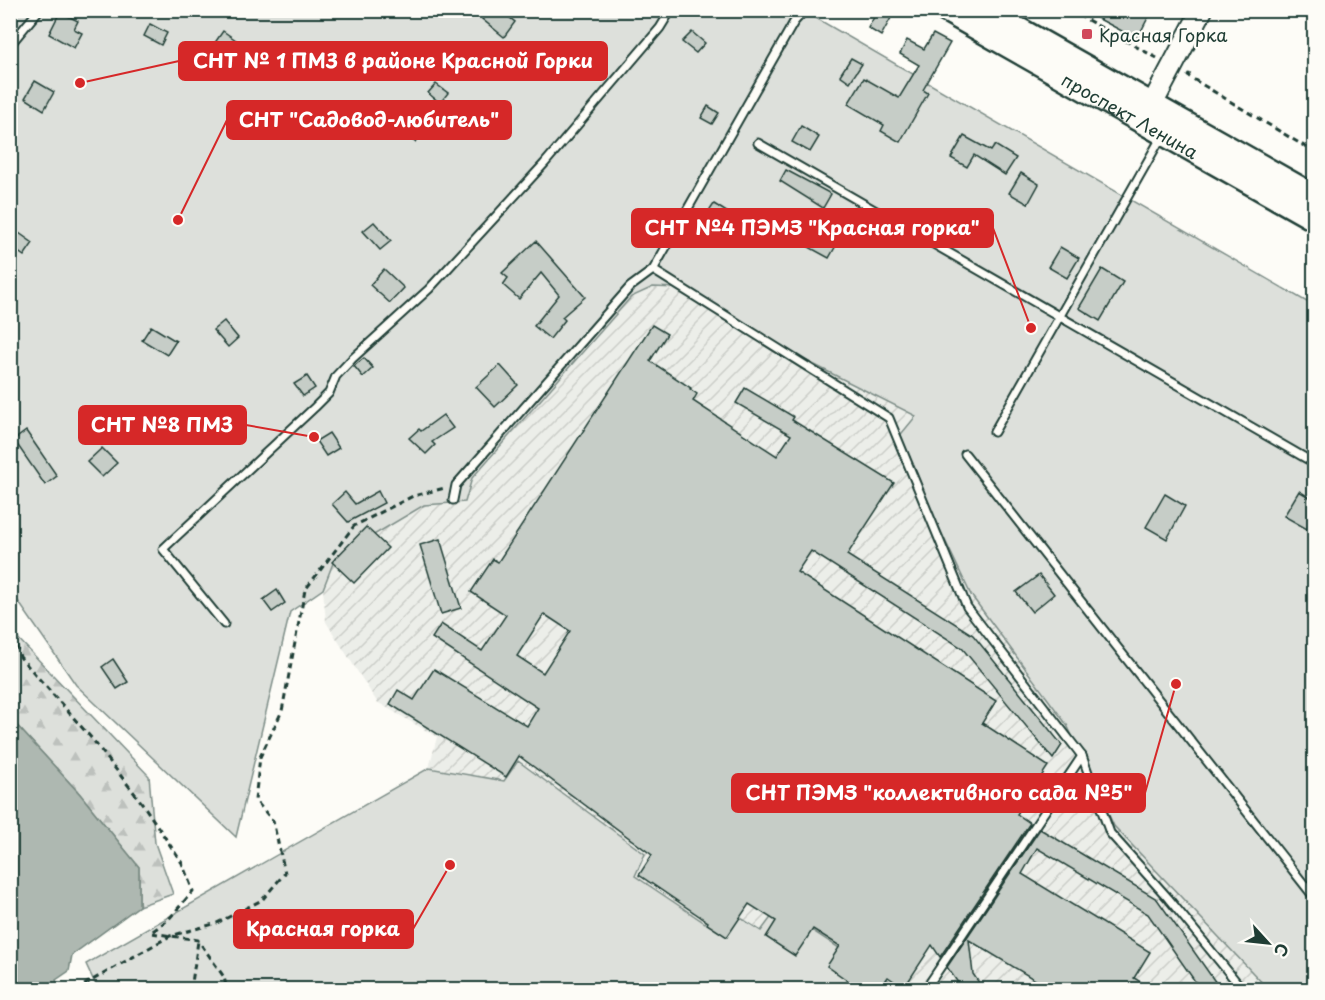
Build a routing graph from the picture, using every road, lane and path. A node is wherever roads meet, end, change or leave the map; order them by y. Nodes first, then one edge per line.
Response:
1 (39, 10) edge
2 (671, 10) edge
3 (805, 10) edge
4 (945, 10) edge
5 (985, 10) edge
6 (1069, 10) edge
7 (1202, 10) edge
8 (10, 45) edge
9 (1158, 59) dead end
10 (1188, 76) dead end
11 (1148, 113) junction
12 (1164, 133) junction
13 (758, 144) dead end
14 (1314, 152) edge
15 (1314, 196) edge
16 (1314, 219) edge
17 (653, 270) junction
18 (1058, 317) junction
19 (994, 432) dead end
20 (965, 454) dead end
21 (1314, 464) edge
22 (456, 485) junction
23 (453, 500) dead end
24 (10, 624) edge
25 (224, 624) dead end
26 (1082, 756) junction
27 (1314, 897) edge
28 (170, 936) junction
29 (198, 940) junction
30 (75, 990) edge
31 (191, 990) edge
32 (227, 990) edge
33 (925, 990) edge
34 (1243, 990) edge

1 - 8 lane
2 - 25 lane
3 - 17 lane
4 - 11 main road, проспект Ленина
5 - 11 main road, проспект Ленина
6 - 9 path
7 - 11 street
10 - 14 path
11 - 12 main road, проспект Ленина
11 - 15 main road, проспект Ленина
12 - 16 main road, проспект Ленина
12 - 18 lane
13 - 18 lane
17 - 22 lane
17 - 26 lane
18 - 19 lane
18 - 21 lane
20 - 27 lane
22 - 23 lane
22 - 28 path
24 - 28 path
26 - 33 lane
26 - 34 lane
28 - 29 path
28 - 30 path
29 - 31 path
29 - 32 path

